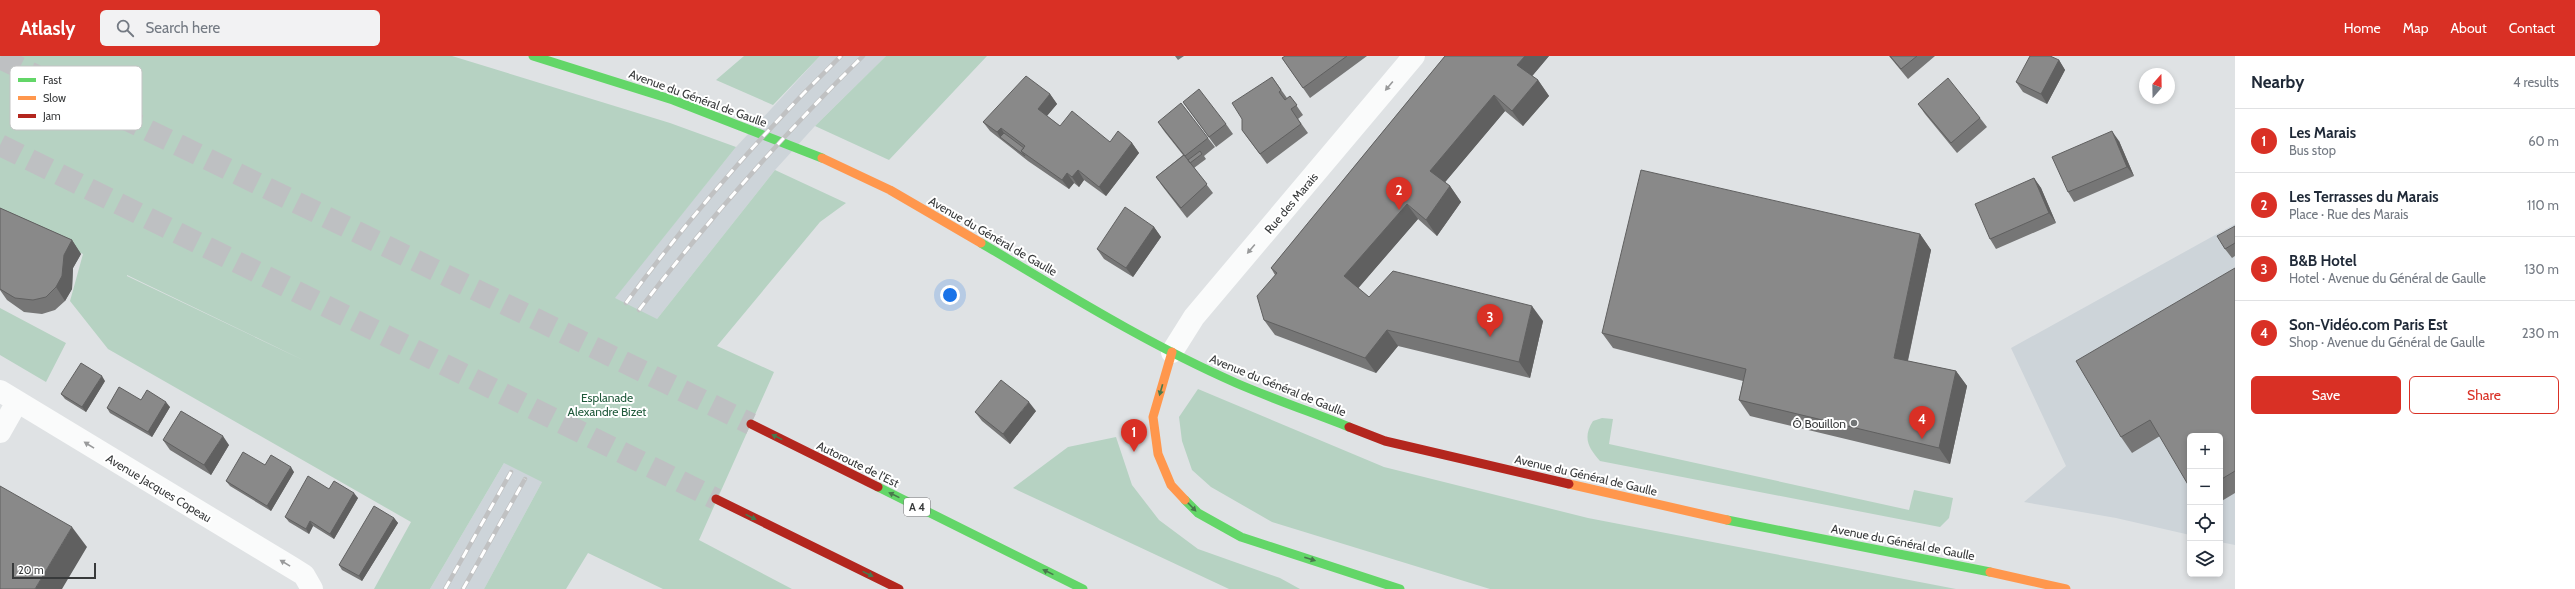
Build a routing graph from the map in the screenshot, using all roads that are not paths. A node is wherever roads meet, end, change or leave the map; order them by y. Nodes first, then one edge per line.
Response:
1 (533, 56) edge
2 (1414, 56) edge
3 (1172, 352) junction
4 (9, 396) edge
5 (751, 424) tunnel mouth
6 (0, 432) edge
7 (716, 499) tunnel mouth
8 (312, 589) edge
9 (899, 589) edge
10 (1083, 589) edge
11 (1400, 589) edge
12 (2066, 589) edge

1 - 3 main road, Avenue du Général de Gaulle
2 -> 3 street, Rue des Marais
3 -> 11 main road
3 - 12 main road, Avenue du Général de Gaulle
4 - 6 street
8 -> 4 street, Avenue Jacques Copeau
10 -> 5 main road, Autoroute de l’Est / A 4
7 -> 9 main road

